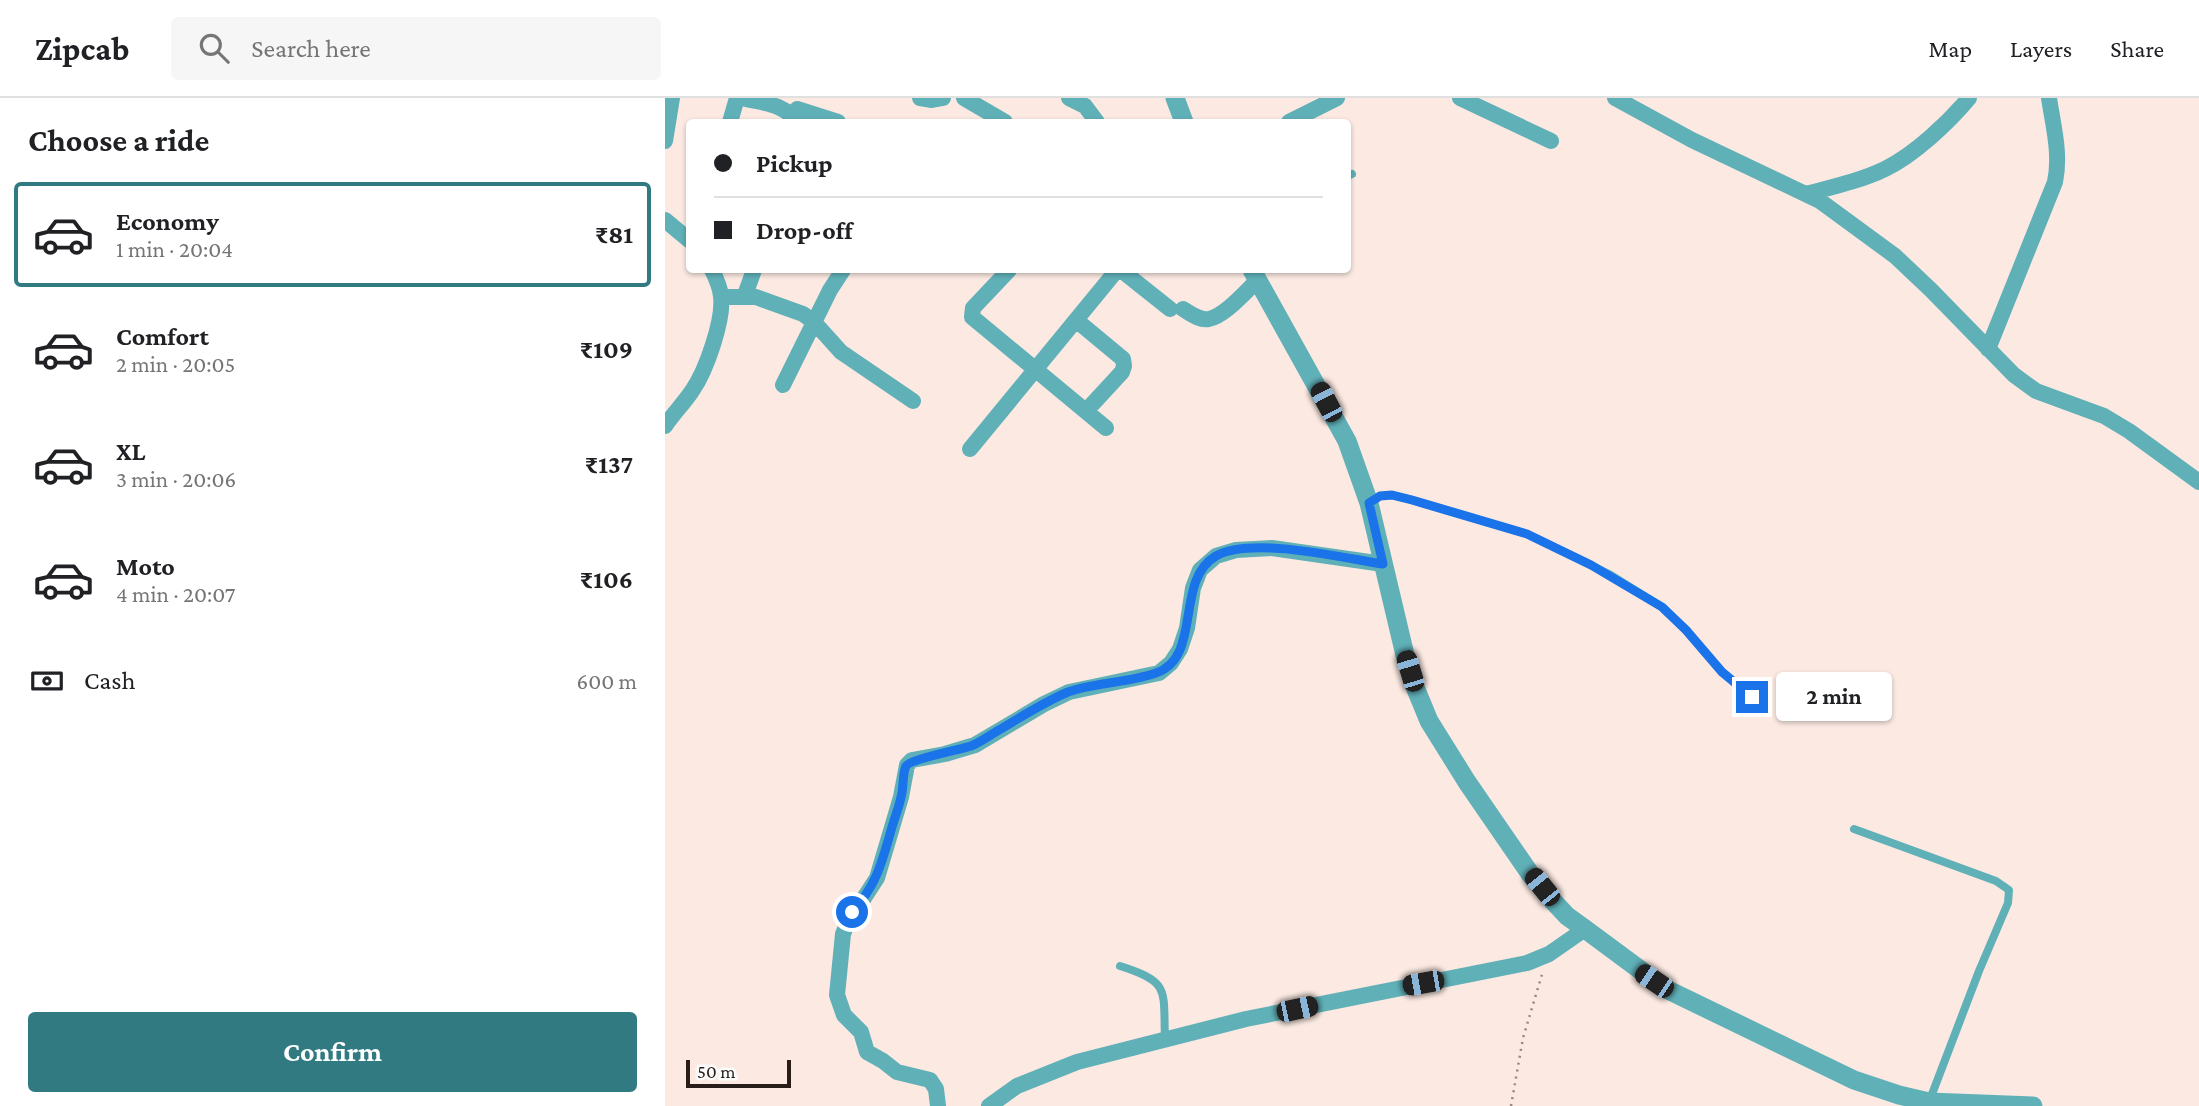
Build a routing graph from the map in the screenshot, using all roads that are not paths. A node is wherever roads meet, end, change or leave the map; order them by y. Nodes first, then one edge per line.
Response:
1 (737, 98) edge
2 (743, 98) edge
3 (920, 98) edge
4 (943, 98) edge
5 (964, 98) edge
6 (1069, 98) edge
7 (1175, 98) edge
8 (1337, 98) edge
9 (1460, 98) edge
10 (1615, 98) edge
11 (1969, 98) edge
12 (2049, 98) edge
13 (669, 101) edge
14 (1635, 102) edge
15 (797, 112) edge
16 (731, 119) edge
17 (826, 119) edge
18 (1000, 119) edge
19 (1095, 119) edge
20 (1183, 119) edge
21 (1295, 119) edge
22 (665, 141) edge
23 (1552, 141) dead end
24 (1806, 194) junction
25 (665, 220) edge
26 (686, 233) edge
27 (713, 273) edge
28 (753, 273) edge
29 (837, 273) edge
30 (1006, 273) edge
31 (1116, 273) edge
32 (1123, 273) edge
33 (1255, 275) edge
34 (745, 295) junction
35 (721, 297) junction
36 (1076, 320) junction
37 (814, 322) junction
38 (1988, 349) junction
39 (1035, 370) junction
40 (783, 385) dead end
41 (913, 401) dead end
42 (1086, 411) junction
43 (665, 426) edge
44 (1106, 428) dead end
45 (970, 449) dead end
46 (2199, 482) edge
47 (1369, 503) junction
48 (1383, 564) junction
49 (1752, 697) dead end
50 (1854, 829) dead end
51 (1584, 929) junction
52 (1119, 966) dead end
53 (1165, 1040) junction
54 (1929, 1102) junction
55 (938, 1106) edge
56 (989, 1106) edge
57 (2032, 1106) edge

1 - 16 street
2 - 15 street
3 - 4 street
5 - 18 street
6 - 19 street
7 - 20 street
8 - 21 street
9 - 23 street
10 - 14 street
11 - 24 street
12 - 38 street
13 - 22 street
14 - 24 street
15 - 17 street
24 - 38 street
25 - 26 street
27 - 35 street
28 - 34 street
29 - 37 street
30 - 39 street
31 - 36 street
32 - 33 street
33 - 47 street
34 - 35 street
34 - 37 street
35 - 43 street
36 - 39 street
36 - 42 street
37 - 40 street
37 - 41 street
38 - 46 street
39 - 42 street
39 - 45 street
42 - 44 street
47 - 48 street
47 - 49 lane
48 - 51 street
48 - 55 street
50 - 54 lane
51 - 53 street
51 - 54 street
52 - 53 lane
53 - 56 street
54 - 57 street

